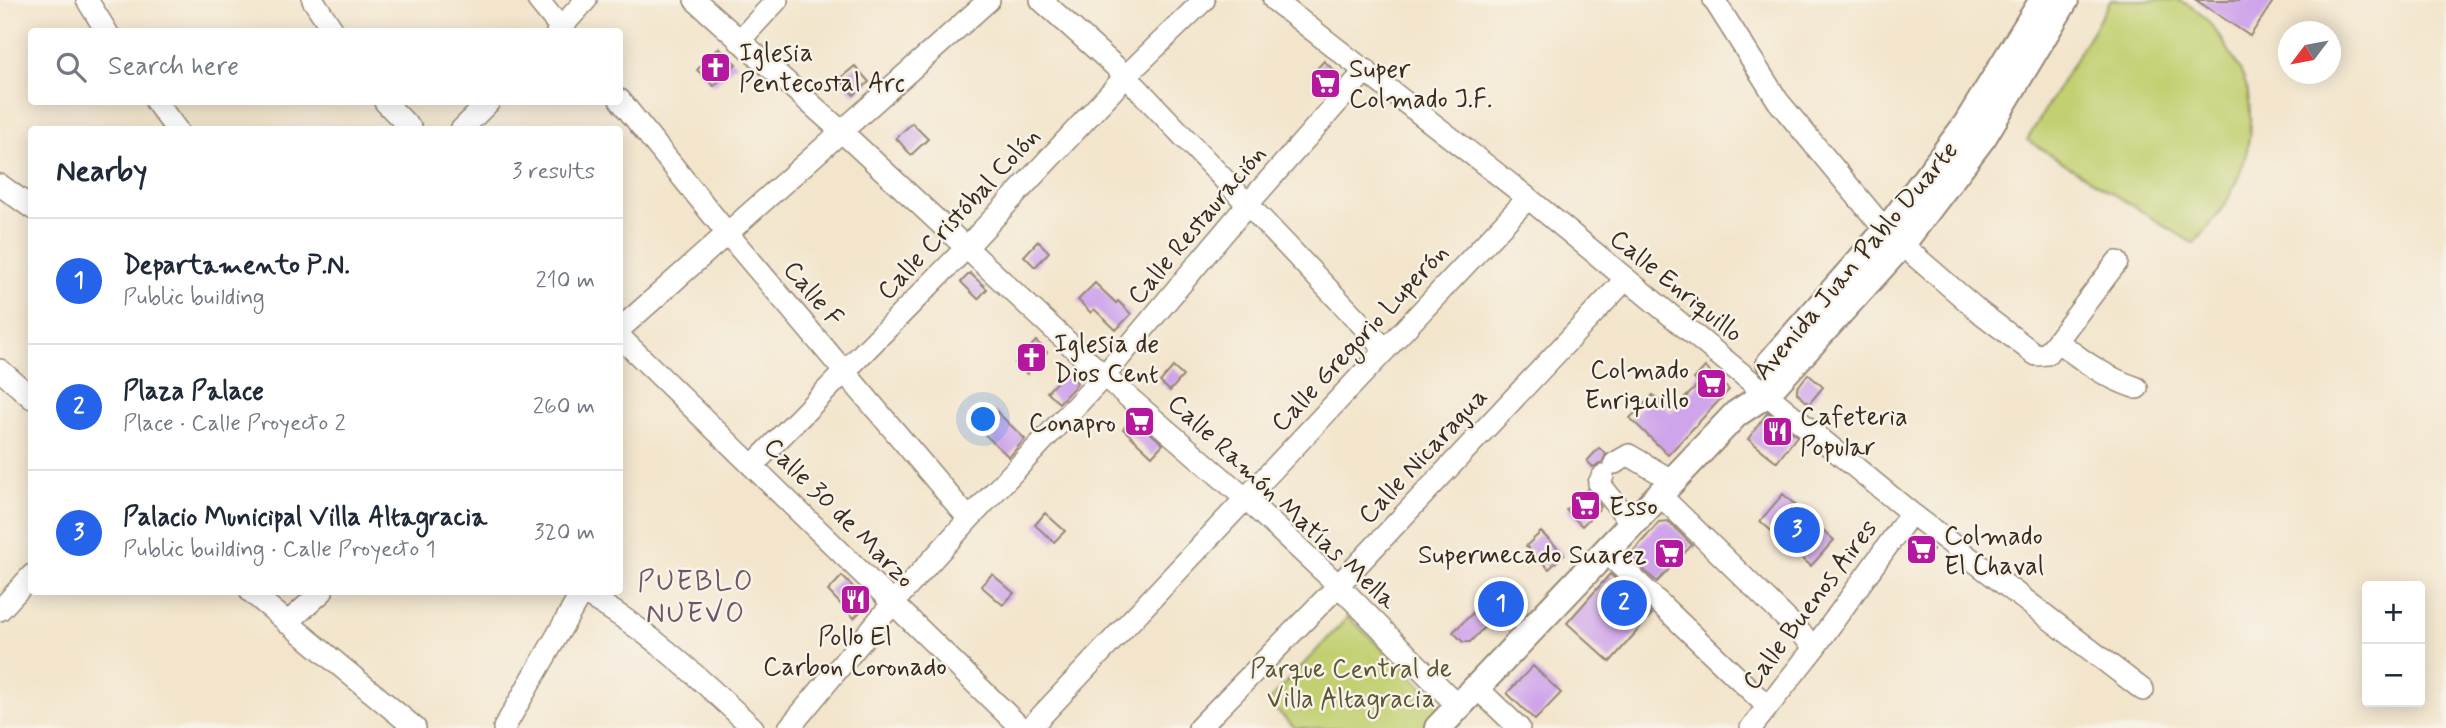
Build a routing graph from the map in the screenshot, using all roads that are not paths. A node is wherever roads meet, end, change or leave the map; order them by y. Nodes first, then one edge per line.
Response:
1 (87, 0) edge
2 (313, 0) edge
3 (538, 0) edge
4 (586, 0) edge
5 (695, 0) edge
6 (777, 0) edge
7 (989, 0) edge
8 (1041, 0) edge
9 (1204, 0) edge
10 (1275, 0) edge
11 (1714, 0) edge
12 (2043, 0) edge
13 (2065, 0) edge
14 (104, 28) edge
15 (331, 28) edge
16 (559, 28) edge
17 (563, 28) edge
18 (739, 41) junction
19 (1366, 70) junction
20 (1126, 76) junction
21 (623, 104) edge
22 (158, 105) edge
23 (388, 105) edge
24 (486, 105) edge
25 (174, 126) edge
26 (408, 126) edge
27 (465, 126) edge
28 (841, 131) junction
29 (0, 185) edge
30 (1528, 198) junction
31 (1248, 204) junction
32 (28, 205) edge
33 (727, 233) junction
34 (1894, 237) junction
35 (965, 249) junction
36 (2117, 262) dead end
37 (1625, 280) junction
38 (623, 326) edge
39 (623, 340) edge
40 (2057, 341) junction
41 (1385, 349) junction
42 (0, 370) edge
43 (844, 373) junction
44 (1104, 376) junction
45 (1760, 388) junction
46 (2137, 388) dead end
47 (28, 394) edge
48 (753, 465) junction
49 (1666, 488) junction
50 (1246, 499) junction
51 (1911, 513) junction
52 (969, 519) junction
53 (1632, 524) junction
54 (1607, 553) junction
55 (28, 579) edge
56 (1338, 585) junction
57 (254, 595) edge
58 (319, 595) edge
59 (580, 595) edge
60 (587, 595) edge
61 (893, 603) junction
62 (0, 610) edge
63 (287, 623) junction
64 (1815, 647) junction
65 (1477, 688) junction
66 (2143, 690) dead end
67 (1458, 706) junction
68 (1768, 706) junction
69 (415, 728) edge
70 (504, 728) edge
71 (753, 728) edge
72 (789, 728) edge
73 (1021, 728) edge
74 (1030, 728) edge
75 (1199, 728) edge
76 (1438, 728) edge
77 (1519, 728) edge
78 (1751, 728) edge

1 - 14 street
2 - 15 street
3 - 16 street
4 - 17 street
5 - 18 street, Calle Ramón Matías Mella
6 - 18 street
7 - 28 street
8 - 20 street
9 - 20 street, Calle Cristóbal Colón
10 - 19 street, Calle Enriquillo
11 - 34 street
12 - 34 main road, Avenida Juan Pablo Duarte
13 - 34 main road, Avenida Juan Pablo Duarte
18 - 28 street, Calle Ramón Matías Mella
19 - 30 street, Calle Enriquillo
19 - 31 street, Calle Restauración
20 - 31 street
20 - 35 street, Calle Cristóbal Colón
21 - 33 street, Calle F
22 - 25 street
23 - 26 street
24 - 27 street
28 - 33 street
28 - 35 street, Calle Ramón Matías Mella
29 - 32 street
30 - 37 street, Calle Enriquillo
30 - 41 street, Calle Gregorio Luperón
31 - 41 street
31 - 44 street, Calle Restauración
33 - 38 street
33 - 43 street, Calle F
34 - 40 street
34 - 45 main road, Avenida Juan Pablo Duarte
35 - 43 street, Calle Cristóbal Colón
35 - 44 street, Calle Ramón Matías Mella
36 - 40 street
37 - 45 street, Calle Enriquillo
37 - 56 street, Calle Nicaragua
39 - 48 street, Calle 30 de Marzo
40 - 46 street
41 - 50 street, Calle Gregorio Luperón
42 - 47 street
43 - 48 street, Calle Cristóbal Colón
43 - 52 street, Calle F
44 - 50 street, Calle Ramón Matías Mella
44 - 52 street, Calle Restauración
45 - 49 main road, Avenida Juan Pablo Duarte
45 - 51 street, Calle Enriquillo
48 - 61 street, Calle 30 de Marzo
49 - 53 main road, Avenida Juan Pablo Duarte
49 - 53 street
49 - 64 street
50 - 56 street, Calle Ramón Matías Mella
50 - 74 street, Calle Gregorio Luperón
51 - 64 street, Calle Buenos Aires
51 - 66 street, Calle Enriquillo
52 - 61 street, Calle Restauración
53 - 54 main road, Avenida Juan Pablo Duarte
54 - 65 main road, Avenida Juan Pablo Duarte
54 - 68 street
55 - 62 street
56 - 67 street, Calle Ramón Matías Mella
56 - 75 street, Calle Nicaragua
57 - 63 street
58 - 63 street
59 - 70 street
60 - 71 street
61 - 72 street, Calle Restauración
61 - 73 street, Calle 30 de Marzo
63 - 69 street
64 - 68 street, Calle Buenos Aires
65 - 67 main road, Avenida Juan Pablo Duarte
65 - 77 street
67 - 76 main road, Avenida Juan Pablo Duarte
68 - 78 street, Calle Buenos Aires

